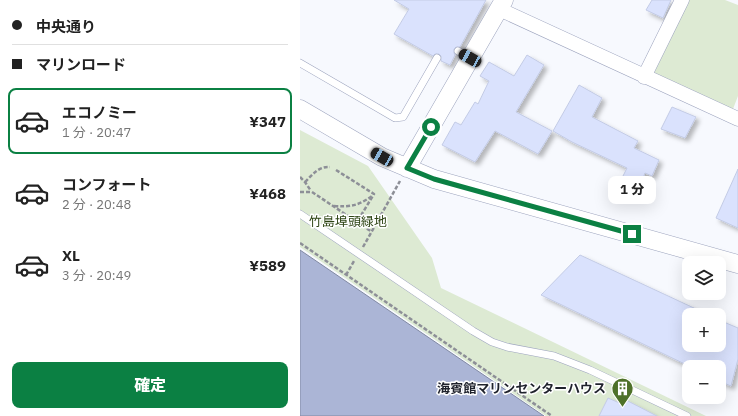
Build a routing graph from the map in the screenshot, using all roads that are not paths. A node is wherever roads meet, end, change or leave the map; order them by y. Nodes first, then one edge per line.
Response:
1 (682, 0) edge
2 (502, 4) edge
3 (437, 58) dead end
4 (300, 63) edge
5 (644, 77) junction
6 (300, 109) edge
7 (738, 119) edge
8 (407, 168) junction
9 (300, 214) edge
10 (738, 264) edge
11 (687, 416) edge

1 - 5 street
2 - 5 street
2 - 8 street
3 - 4 lane
5 - 7 street
6 - 8 street
8 - 10 street
9 - 11 lane

